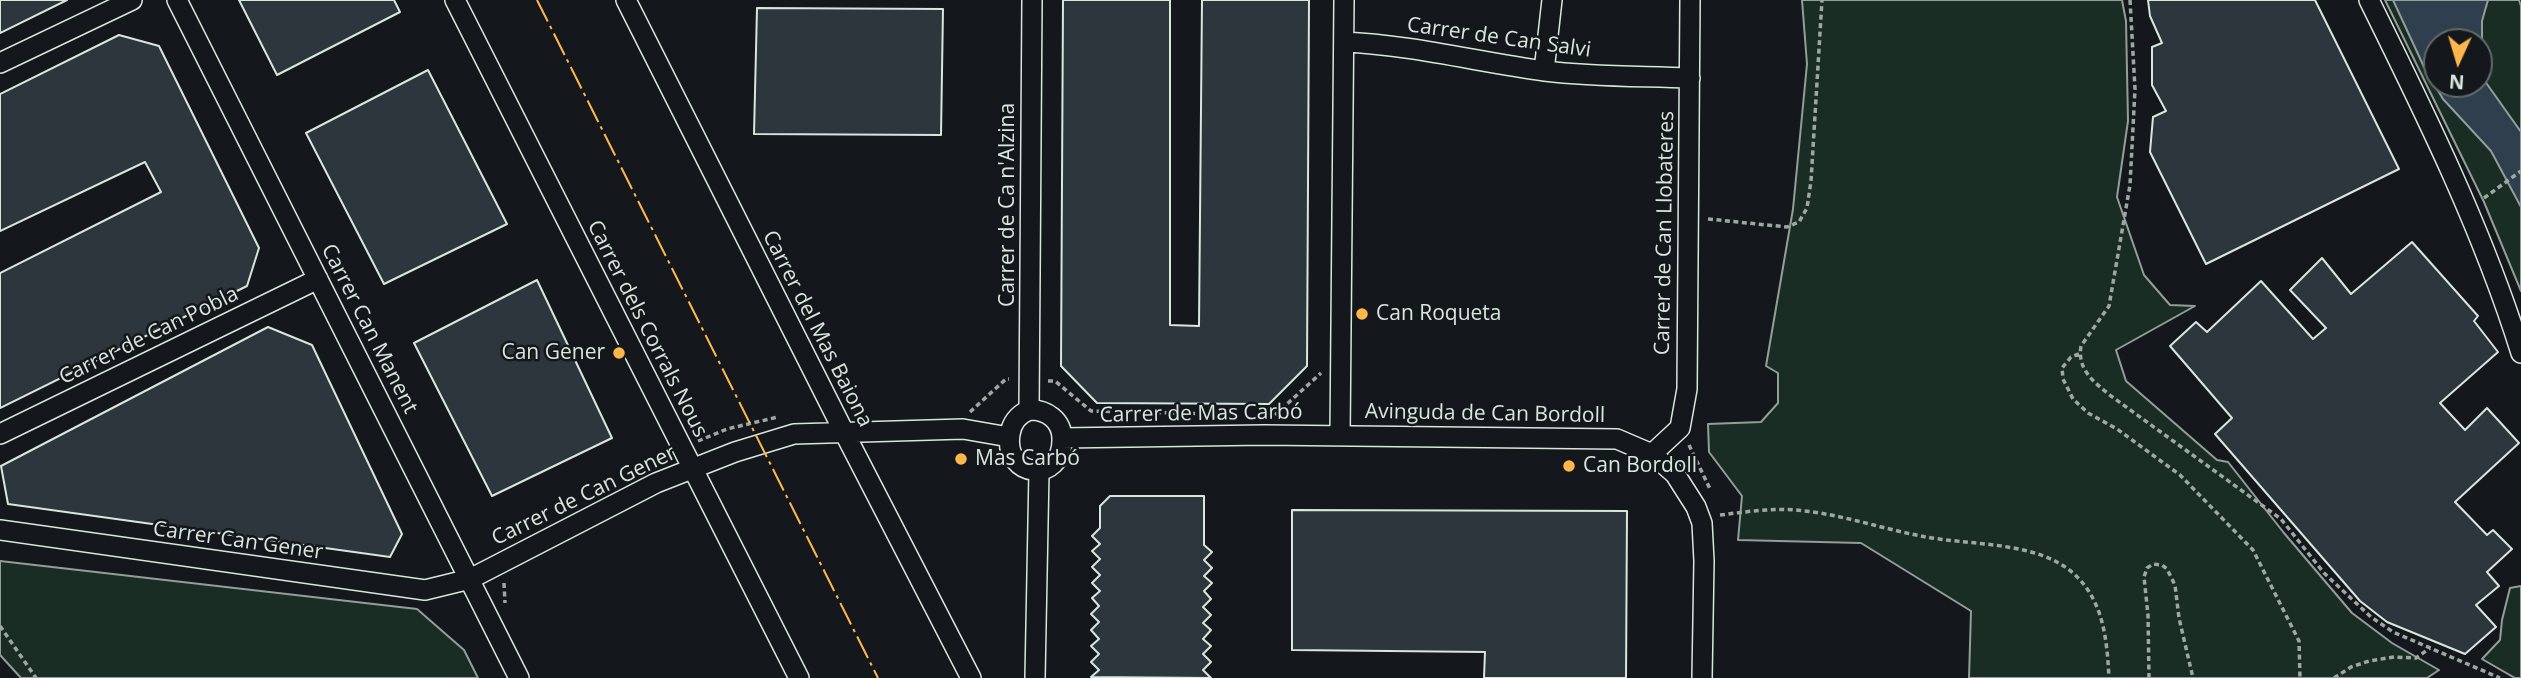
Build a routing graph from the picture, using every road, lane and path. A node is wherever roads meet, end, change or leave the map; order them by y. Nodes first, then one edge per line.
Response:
1 (132, 0) edge
2 (177, 0) edge
3 (455, 0) edge
4 (626, 0) edge
5 (1032, 0) edge
6 (1344, 0) edge
7 (1552, 0) edge
8 (1690, 0) edge
9 (1822, 0) edge
10 (2130, 0) edge
11 (2369, 0) edge
12 (1344, 41) junction
13 (0, 63) edge
14 (1544, 71) junction
15 (1690, 78) junction
16 (2521, 171) edge
17 (2478, 202) dead end
18 (1688, 216) junction
19 (318, 279) junction
20 (2521, 353) edge
21 (2079, 354) junction
22 (1029, 410) junction
23 (1680, 428) junction
24 (844, 432) junction
25 (0, 433) edge
26 (1340, 436) junction
27 (1009, 437) junction
28 (1062, 438) junction
29 (1652, 454) junction
30 (692, 468) junction
31 (1039, 471) junction
32 (1710, 489) dead end
33 (1717, 508) dead end
34 (1711, 519) junction
35 (0, 530) edge
36 (470, 579) junction
37 (0, 626) edge
38 (2430, 648) junction
39 (36, 678) edge
40 (519, 678) edge
41 (799, 678) edge
42 (971, 678) edge
43 (1035, 678) edge
44 (1702, 678) edge
45 (2109, 678) edge
46 (2149, 678) edge
47 (2193, 678) edge
48 (2300, 678) edge
49 (2334, 678) edge
50 (2500, 678) edge

1 - 13 street
2 - 19 street, Carrer Can Manent
3 - 30 street, Carrer dels Corrals Nous
4 - 24 street, Carrer del Mas Baiona
5 - 22 street, Carrer de Ca n'Alzina
6 - 12 street, Avinguda de Can Bordoll
7 - 14 street
8 - 15 street, Carrer de Can Llobateres
9 - 18 path
10 - 21 path
11 - 20 street
12 - 14 street, Carrer de Can Salvi
12 - 26 street, Avinguda de Can Bordoll
14 - 15 street, Carrer de Can Salvi
15 - 18 street, Carrer de Can Llobateres
16 - 17 path
18 - 23 street, Carrer de Can Llobateres
19 - 25 street, Carrer de Can Pobla
19 - 36 street, Carrer Can Manent
21 - 38 path
21 - 48 path
22 - 27 street
22 - 28 street
23 - 29 street
23 - 32 path
24 - 27 street, Carrer de Can Gener
24 - 30 street, Carrer de Can Gener
24 - 42 street, Carrer del Mas Baiona
26 - 28 street, Carrer de Mas Carbó
26 - 29 street, Avinguda de Can Bordoll
27 - 31 street
28 - 31 street
29 - 34 street, Avinguda de Can Bordoll
30 - 36 street, Carrer de Can Gener
30 - 41 street, Carrer dels Corrals Nous
31 - 43 street
33 - 34 path
34 - 44 street, Avinguda de Can Bordoll
34 - 45 path
35 - 36 street, Carrer Can Gener
36 - 40 street, Carrer Can Manent
37 - 39 path
38 - 49 path
38 - 50 path
46 - 47 path

